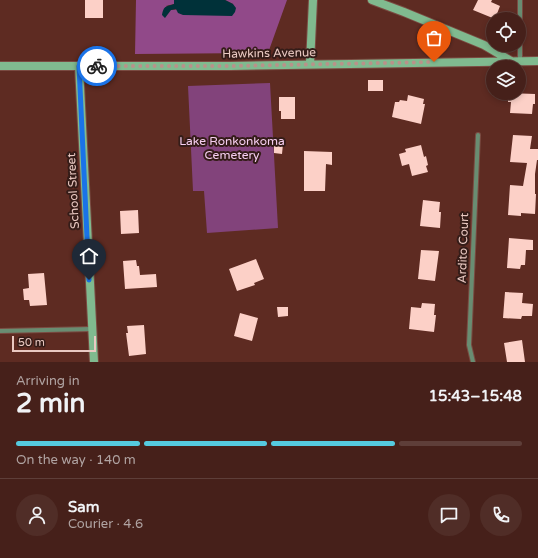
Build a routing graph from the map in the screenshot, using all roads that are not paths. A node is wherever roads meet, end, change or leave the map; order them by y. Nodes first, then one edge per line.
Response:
1 (313, 0) edge
2 (372, 0) edge
3 (520, 0) edge
4 (514, 60) edge
5 (516, 60) edge
6 (486, 61) edge
7 (526, 61) edge
8 (538, 61) edge
9 (310, 64) junction
10 (0, 66) edge
11 (79, 66) junction
12 (478, 135) dead end
13 (92, 330) junction
14 (0, 331) edge
15 (94, 362) edge
16 (473, 362) edge

1 - 9 street
2 - 4 street
3 - 5 street
6 - 9 street, Hawkins Avenue
7 - 8 street, Hawkins Avenue
9 - 11 street, Hawkins Avenue
10 - 11 street, Hawkins Avenue
11 - 13 street, School Street
12 - 16 street, Ardito Court
13 - 14 street
13 - 15 street, School Street

